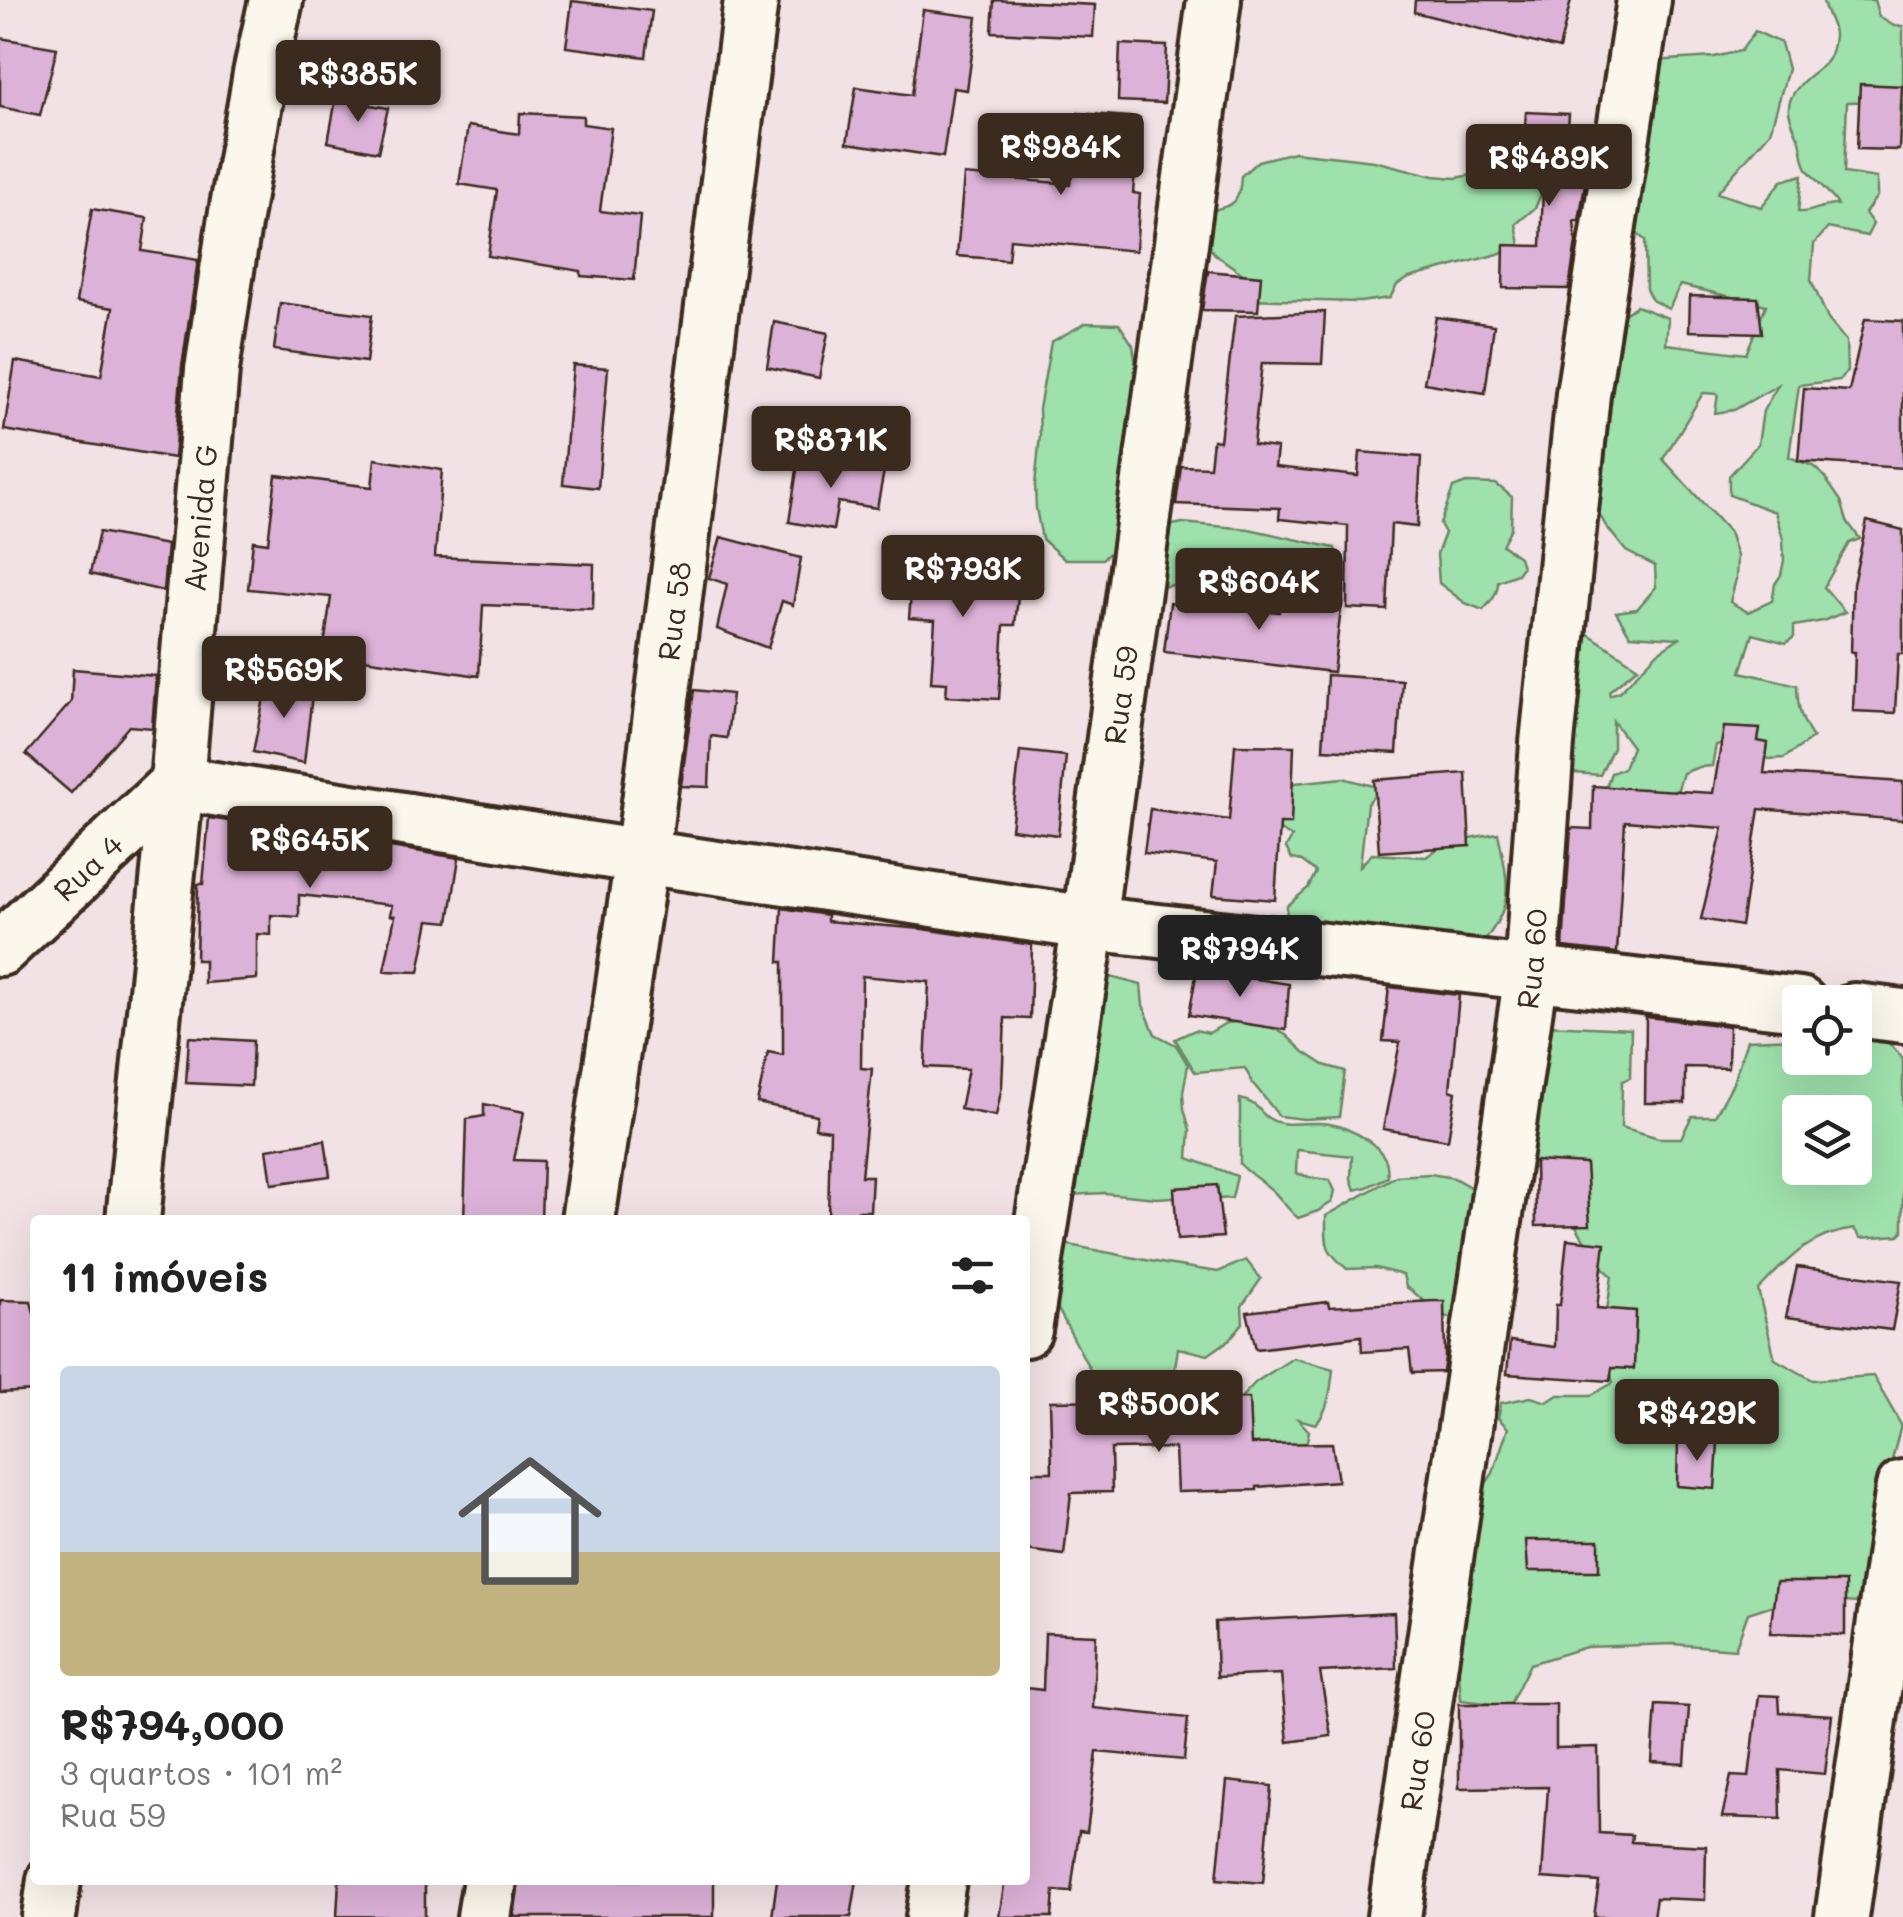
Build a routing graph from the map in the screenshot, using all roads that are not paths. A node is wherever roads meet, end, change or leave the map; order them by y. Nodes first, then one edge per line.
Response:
1 (276, 0) edge
2 (751, 0) edge
3 (1214, 0) edge
4 (1644, 0) edge
5 (177, 783) junction
6 (642, 858) junction
7 (1089, 923) junction
8 (0, 949) edge
9 (1531, 973) junction
10 (1782, 1002) edge
11 (1872, 1012) edge
12 (1903, 1016) edge
13 (134, 1215) edge
14 (589, 1215) edge
15 (1030, 1298) edge
16 (1903, 1488) edge
17 (53, 1885) edge
18 (489, 1885) edge
19 (938, 1885) edge
20 (49, 1917) edge
21 (484, 1917) edge
22 (933, 1917) edge
23 (1394, 1917) edge
24 (1842, 1917) edge

1 - 5 street, Avenida G
2 - 6 street, Rua 58
3 - 7 street, Rua 59
4 - 9 street, Rua 60
5 - 6 street
5 - 8 street, Rua 4
5 - 13 street, Avenida G
6 - 7 street
6 - 14 street, Rua 58
7 - 9 street
7 - 15 street, Rua 59
9 - 10 street
9 - 23 street, Rua 60
11 - 12 street
16 - 24 street
17 - 20 street
18 - 21 street
19 - 22 street

